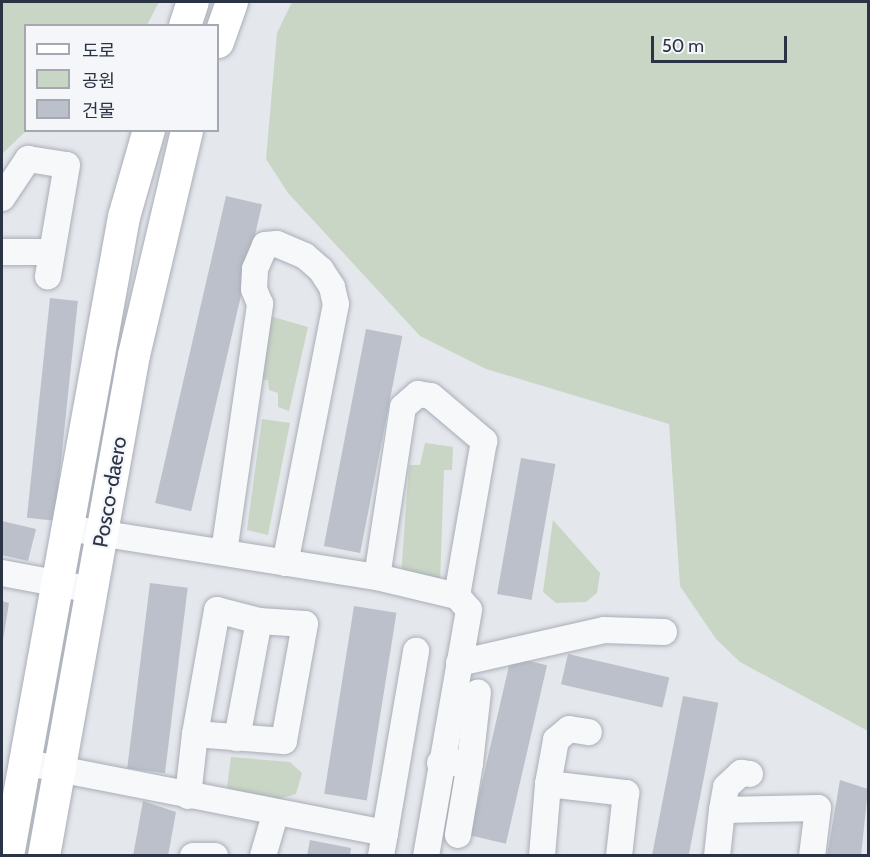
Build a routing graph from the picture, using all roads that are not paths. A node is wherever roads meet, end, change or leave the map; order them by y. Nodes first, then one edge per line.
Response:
1 (193, 2) edge
2 (232, 2) edge
3 (186, 24) edge
4 (219, 39) edge
5 (149, 132) edge
6 (187, 132) edge
7 (2, 198) edge
8 (2, 252) edge
9 (67, 528) junction
10 (103, 534) junction
11 (224, 552) junction
12 (285, 563) junction
13 (2, 573) edge
14 (377, 577) junction
15 (59, 584) junction
16 (92, 590) junction
17 (457, 596) junction
18 (259, 621) junction
19 (664, 632) dead end
20 (416, 651) dead end
21 (459, 663) junction
22 (478, 692) dead end
23 (589, 732) dead end
24 (195, 734) junction
25 (237, 738) junction
26 (28, 763) junction
27 (440, 763) junction
28 (470, 763) junction
29 (61, 769) junction
30 (750, 774) dead end
31 (548, 784) junction
32 (188, 796) junction
33 (18, 810) junction
34 (722, 810) junction
35 (52, 814) junction
36 (275, 815) junction
37 (458, 835) dead end
38 (383, 844) edge
39 (8, 855) edge
40 (44, 855) edge
41 (193, 855) edge
42 (215, 855) edge
43 (263, 855) edge
44 (426, 855) edge
45 (542, 855) edge
46 (619, 855) edge
47 (717, 855) edge
48 (812, 855) edge

1 - 3 main road
2 - 4 main road
5 - 9 main road, Posco-daero
6 - 10 main road, Posco-daero
7 - 8 lane
9 - 10 lane
9 - 15 main road, Posco-daero
10 - 11 lane
10 - 16 main road, Posco-daero
11 - 12 lane
11 - 12 lane
12 - 14 lane
13 - 15 lane
14 - 17 lane
14 - 17 lane
15 - 16 lane
15 - 26 main road, Posco-daero
16 - 29 main road, Posco-daero
17 - 21 lane
18 - 24 lane
18 - 25 lane
18 - 25 lane
19 - 21 lane
20 - 38 lane
21 - 27 lane
22 - 28 lane
23 - 31 lane
24 - 25 lane
24 - 32 lane
26 - 29 lane
26 - 33 main road, Posco-daero
27 - 28 lane
27 - 44 lane
28 - 37 lane
29 - 32 lane
29 - 35 main road, Posco-daero
30 - 34 lane
31 - 45 lane
31 - 46 lane
32 - 36 lane
33 - 35 main road
33 - 39 main road, Posco-daero
34 - 47 lane
34 - 48 lane
35 - 40 main road, Posco-daero
36 - 38 lane
36 - 43 lane
41 - 42 lane

